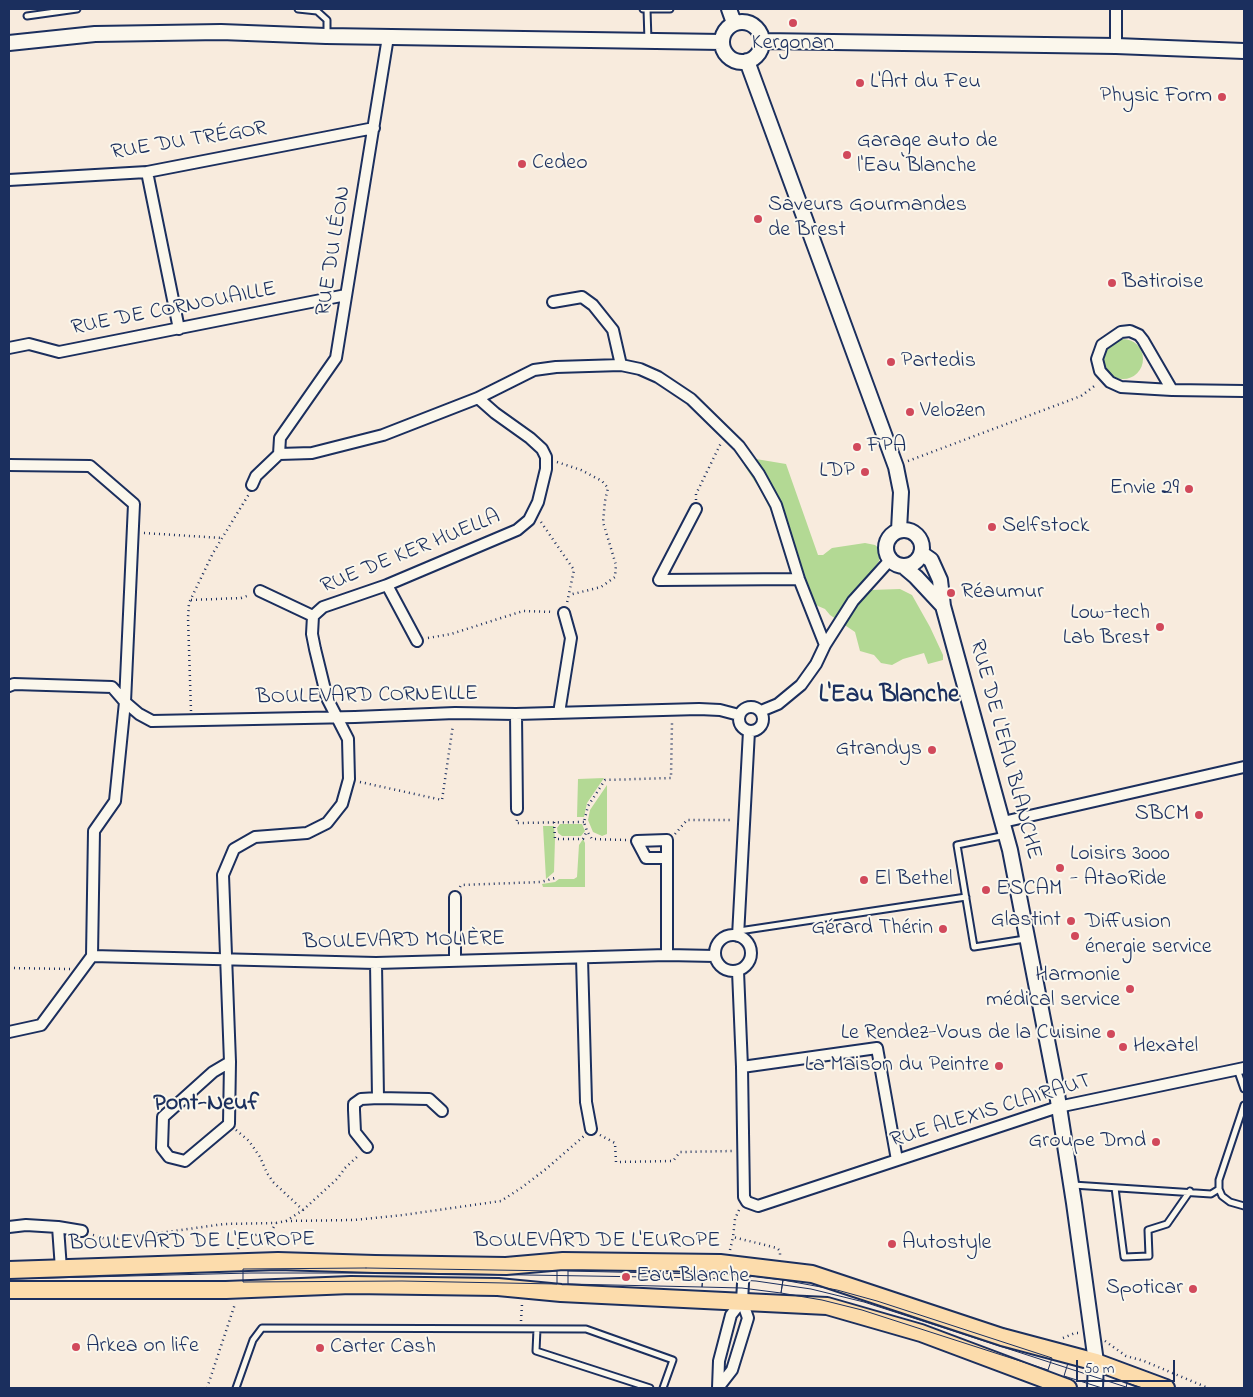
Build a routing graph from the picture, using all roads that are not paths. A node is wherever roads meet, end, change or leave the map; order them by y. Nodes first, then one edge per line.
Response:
1 (78, 9) edge
2 (298, 9) edge
3 (643, 9) edge
4 (647, 9) edge
5 (670, 9) edge
6 (729, 9) edge
7 (1116, 9) edge
8 (27, 16) dead end
9 (734, 23) junction
10 (326, 36) junction
11 (388, 37) junction
12 (648, 41) junction
13 (762, 41) junction
14 (9, 42) edge
15 (722, 42) junction
16 (1116, 46) junction
17 (1244, 51) edge
18 (747, 61) junction
19 (374, 128) junction
20 (147, 172) junction
21 (9, 180) edge
22 (346, 294) junction
23 (553, 302) dead end
24 (179, 329) junction
25 (9, 348) edge
26 (621, 365) junction
27 (1172, 390) junction
28 (1244, 391) edge
29 (478, 398) junction
30 (279, 454) junction
31 (9, 465) edge
32 (252, 485) road end
33 (696, 509) road end
34 (899, 530) junction
35 (921, 553) junction
36 (897, 563) junction
37 (799, 579) junction
38 (387, 586) junction
39 (260, 591) road end
40 (943, 606) junction
41 (564, 613) road end
42 (313, 616) junction
43 (417, 641) road end
44 (825, 645) junction
45 (9, 686) edge
46 (125, 702) junction
47 (761, 711) junction
48 (559, 713) junction
49 (516, 714) junction
50 (740, 715) junction
51 (337, 717) junction
52 (749, 731) junction
53 (1244, 767) edge
54 (517, 809) road end
55 (1005, 828) junction
56 (667, 858) junction
57 (455, 897) road end
58 (966, 897) junction
59 (738, 933) junction
60 (1028, 939) junction
61 (667, 955) junction
62 (92, 956) junction
63 (715, 956) junction
64 (582, 958) junction
65 (455, 960) junction
66 (228, 961) junction
67 (376, 964) junction
68 (738, 971) junction
69 (9, 1032) edge
70 (230, 1062) junction
71 (742, 1067) junction
72 (1241, 1069) edge
73 (1244, 1089) edge
74 (378, 1098) junction
75 (1244, 1105) edge
76 (1058, 1107) junction
77 (442, 1111) dead end
78 (591, 1129) road end
79 (367, 1148) road end
80 (897, 1160) junction
81 (1071, 1185) junction
82 (1115, 1188) junction
83 (1219, 1189) junction
84 (1190, 1191) junction
85 (1244, 1206) edge
86 (58, 1226) junction
87 (9, 1227) edge
88 (82, 1231) road end
89 (744, 1266) junction
90 (61, 1269) junction
91 (9, 1270) edge
92 (9, 1290) edge
93 (742, 1301) junction
94 (537, 1329) junction
95 (1096, 1362) junction
96 (1095, 1384) edge
97 (236, 1388) edge
98 (650, 1388) edge
99 (663, 1388) edge
100 (718, 1388) edge
101 (1068, 1388) edge
102 (1166, 1388) edge

1 - 8 lane
2 - 10 lane
3 - 4 lane
4 - 5 lane
4 - 12 lane
6 - 9 street
7 - 16 street
9 - 13 street
9 - 15 street
10 - 11 street
10 - 14 street
11 - 12 street
11 - 19 street, RUE DU LÉON
12 - 15 street
13 - 16 street
13 - 18 street
15 - 18 street
16 - 17 street
18 - 34 street
19 - 20 street, RUE DU TRÉGOR
19 - 22 street, RUE DU LÉON
20 - 21 street, RUE DU TRÉGOR
20 - 24 street
22 - 24 street, RUE DE CORNOUAILLE
22 - 30 street, RUE DU LÉON
23 - 26 street
24 - 25 street, RUE DE CORNOUAILLE
26 - 29 street
26 - 37 street
27 - 27 street
27 - 28 street
29 - 30 street
29 - 38 street, RUE DE KER HUELLA
30 - 32 street
31 - 46 street
33 - 37 street
34 - 35 street
34 - 36 street
35 - 36 street
35 - 40 street, RUE DE L'EAU BLANCHE
36 - 40 street, RUE DE L'EAU BLANCHE
36 - 44 street
37 - 44 street
38 - 42 street, RUE DE KER HUELLA
38 - 43 street
39 - 42 street
40 - 55 street, RUE DE L'EAU BLANCHE
41 - 48 street
42 - 51 street, RUE DE KER HUELLA
44 - 47 street
45 - 46 street, BOULEVARD CORNEILLE
46 - 51 street, BOULEVARD CORNEILLE
46 - 62 street
47 - 50 street
47 - 52 street
48 - 49 street, BOULEVARD CORNEILLE
48 - 50 street, BOULEVARD CORNEILLE
49 - 51 street, BOULEVARD CORNEILLE
49 - 54 street
50 - 52 street
51 - 66 street, RUE DE KER HUELLA
52 - 59 street
53 - 55 street
55 - 58 lane
55 - 60 street, RUE DE L'EAU BLANCHE
56 - 56 street
56 - 61 street
57 - 65 street
58 - 59 lane
58 - 60 lane
59 - 63 street
59 - 68 street
60 - 76 street, RUE DE L'EAU BLANCHE
61 - 63 street, BOULEVARD MOLIÈRE
61 - 64 street, BOULEVARD MOLIÈRE
62 - 66 street, BOULEVARD MOLIÈRE
62 - 69 street
63 - 68 street
64 - 65 street, BOULEVARD MOLIÈRE
64 - 78 street
65 - 67 street, BOULEVARD MOLIÈRE
66 - 67 street, BOULEVARD MOLIÈRE
66 - 70 street, RUE DE KER HUELLA
67 - 74 street
68 - 71 street
70 - 70 street, RUE DE KER HUELLA
71 - 80 street
71 - 80 street, RUE ALEXIS CLAIRAUT
72 - 73 lane
72 - 76 street, RUE ALEXIS CLAIRAUT
74 - 77 street
74 - 79 street
75 - 83 lane
76 - 80 street, RUE ALEXIS CLAIRAUT
76 - 81 street, RUE DE L'EAU BLANCHE
81 - 82 lane
81 - 95 street, RUE DE L'EAU BLANCHE
82 - 84 lane
82 - 84 lane
83 - 84 lane
83 - 85 lane
86 - 87 street
86 - 88 street
86 - 90 street
89 - 90 main road, BOULEVARD DE L'EUROPE
89 - 93 street
89 - 95 main road, BOULEVARD DE L'EUROPE
90 - 91 main road, BOULEVARD DE L'EUROPE
92 - 93 main road, BOULEVARD DE L'EUROPE
93 - 100 street
93 - 100 street
93 - 101 main road, BOULEVARD DE L'EUROPE
94 - 97 lane
94 - 98 lane
94 - 99 lane
95 - 96 street, RUE DE L'EAU BLANCHE
95 - 102 main road, BOULEVARD DE L'EUROPE

